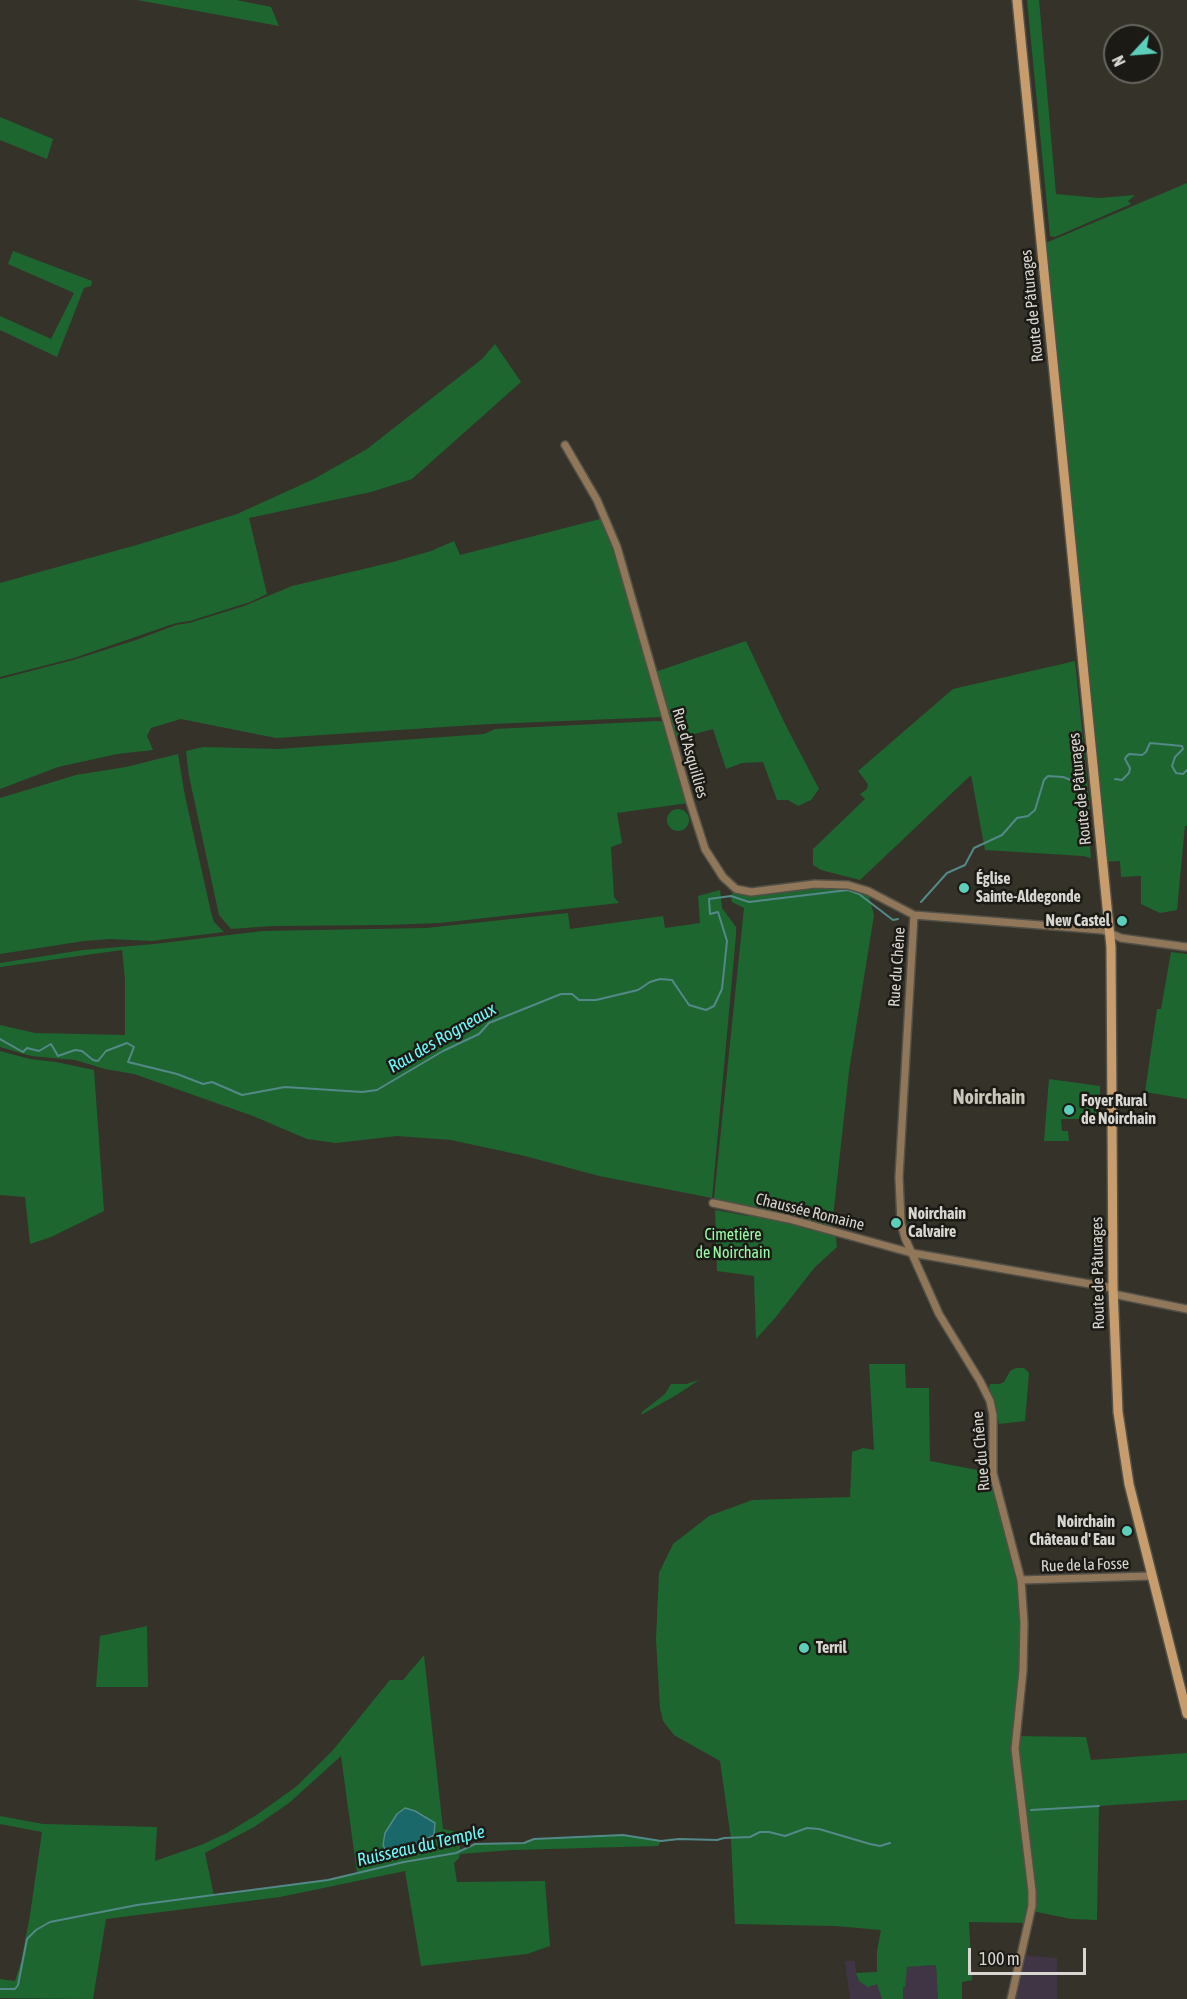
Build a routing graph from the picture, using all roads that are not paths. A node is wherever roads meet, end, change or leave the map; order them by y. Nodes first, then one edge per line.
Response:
1 (1017, 0) edge
2 (565, 445) dead end
3 (914, 915) junction
4 (1110, 934) junction
5 (1187, 947) edge
6 (713, 1203) dead end
7 (912, 1253) junction
8 (1113, 1291) junction
9 (1187, 1309) edge
10 (1150, 1576) junction
11 (1021, 1580) junction
12 (1187, 1714) edge
13 (1011, 1999) edge

1 - 4 main road, Route de Pâturages
2 - 3 street, Rue d'Asquillies
3 - 4 street
3 - 7 street, Rue du Chêne
4 - 5 street
4 - 8 main road, Route de Pâturages
6 - 7 street, Chaussée Romaine
7 - 8 street, Chaussée Romaine
7 - 11 street, Rue du Chêne
8 - 9 street, Chaussée Romaine
8 - 10 main road, Route de Pâturages
10 - 11 street, Rue de la Fosse
10 - 12 main road, Route de Pâturages
11 - 13 street, Rue du Chêne

